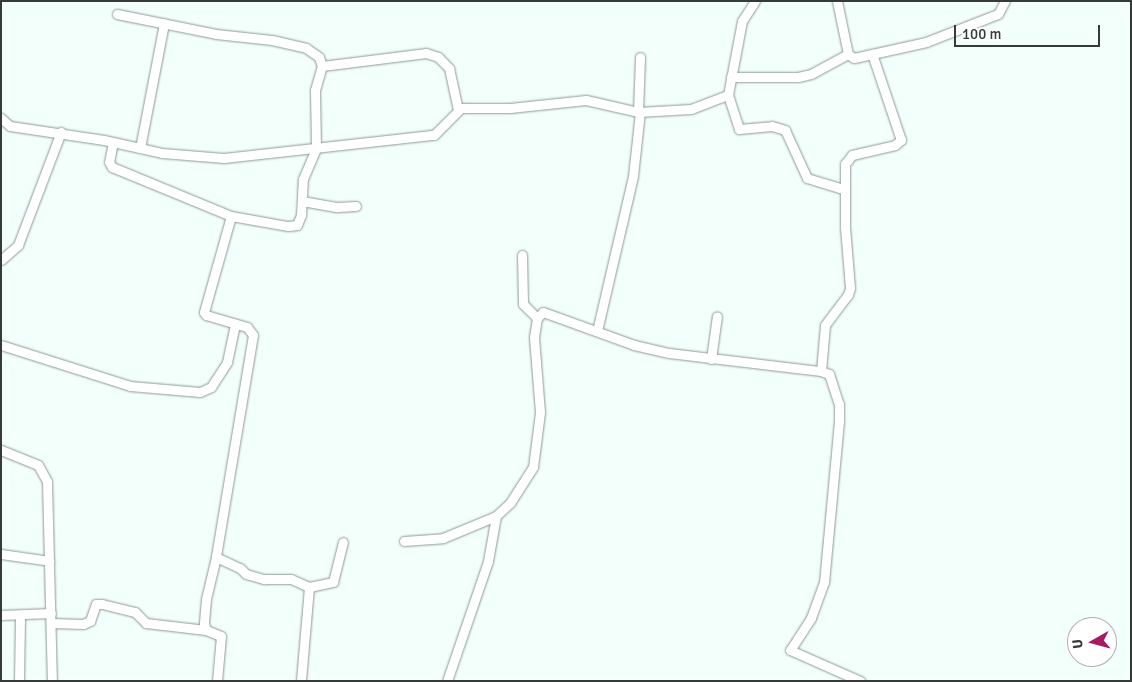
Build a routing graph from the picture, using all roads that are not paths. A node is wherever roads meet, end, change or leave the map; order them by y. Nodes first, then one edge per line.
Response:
1 (755, 1) edge
2 (837, 1) edge
3 (1005, 1) edge
4 (117, 14) dead end
5 (164, 23) junction
6 (848, 54) junction
7 (872, 54) junction
8 (640, 57) dead end
9 (322, 66) junction
10 (731, 77) junction
11 (728, 95) junction
12 (458, 110) junction
13 (639, 112) junction
14 (1, 118) edge
15 (61, 132) junction
16 (113, 142) junction
17 (140, 148) junction
18 (316, 148) junction
19 (844, 189) junction
20 (302, 201) junction
21 (356, 206) dead end
22 (231, 216) junction
23 (522, 255) dead end
24 (1, 260) edge
25 (717, 316) dead end
26 (537, 318) junction
27 (235, 324) junction
28 (597, 331) junction
29 (1, 345) edge
30 (711, 359) junction
31 (821, 371) junction
32 (1, 450) edge
33 (496, 516) junction
34 (404, 541) dead end
35 (343, 542) dead end
36 (1, 554) edge
37 (216, 557) junction
38 (50, 561) junction
39 (309, 587) junction
40 (1, 615) edge
41 (20, 615) junction
42 (51, 618) junction
43 (206, 630) junction
44 (19, 681) edge
45 (52, 681) edge
46 (217, 681) edge
47 (301, 681) edge
48 (447, 681) edge
49 (860, 681) edge

1 - 10 street
2 - 6 street
3 - 7 street
4 - 5 street
5 - 9 street
5 - 17 street
6 - 7 street
6 - 10 street
7 - 19 street
8 - 13 street
9 - 12 street
9 - 18 street
10 - 11 street
11 - 13 street
11 - 19 street
12 - 13 street
12 - 18 street
13 - 28 street
14 - 15 street
15 - 16 street
15 - 24 street
16 - 17 street
16 - 22 street
17 - 18 street
18 - 20 street
19 - 31 street
20 - 21 street
20 - 22 street
22 - 27 street
23 - 26 street
25 - 30 street
26 - 28 street
26 - 33 street
27 - 29 street
27 - 37 street
28 - 30 street
30 - 31 street
31 - 49 street
32 - 38 street
33 - 34 street
33 - 48 street
35 - 39 street
36 - 38 street
37 - 39 street
37 - 43 street
38 - 42 street
39 - 47 street
40 - 41 street
41 - 42 street
41 - 44 street
42 - 43 street
42 - 45 street
43 - 46 street

